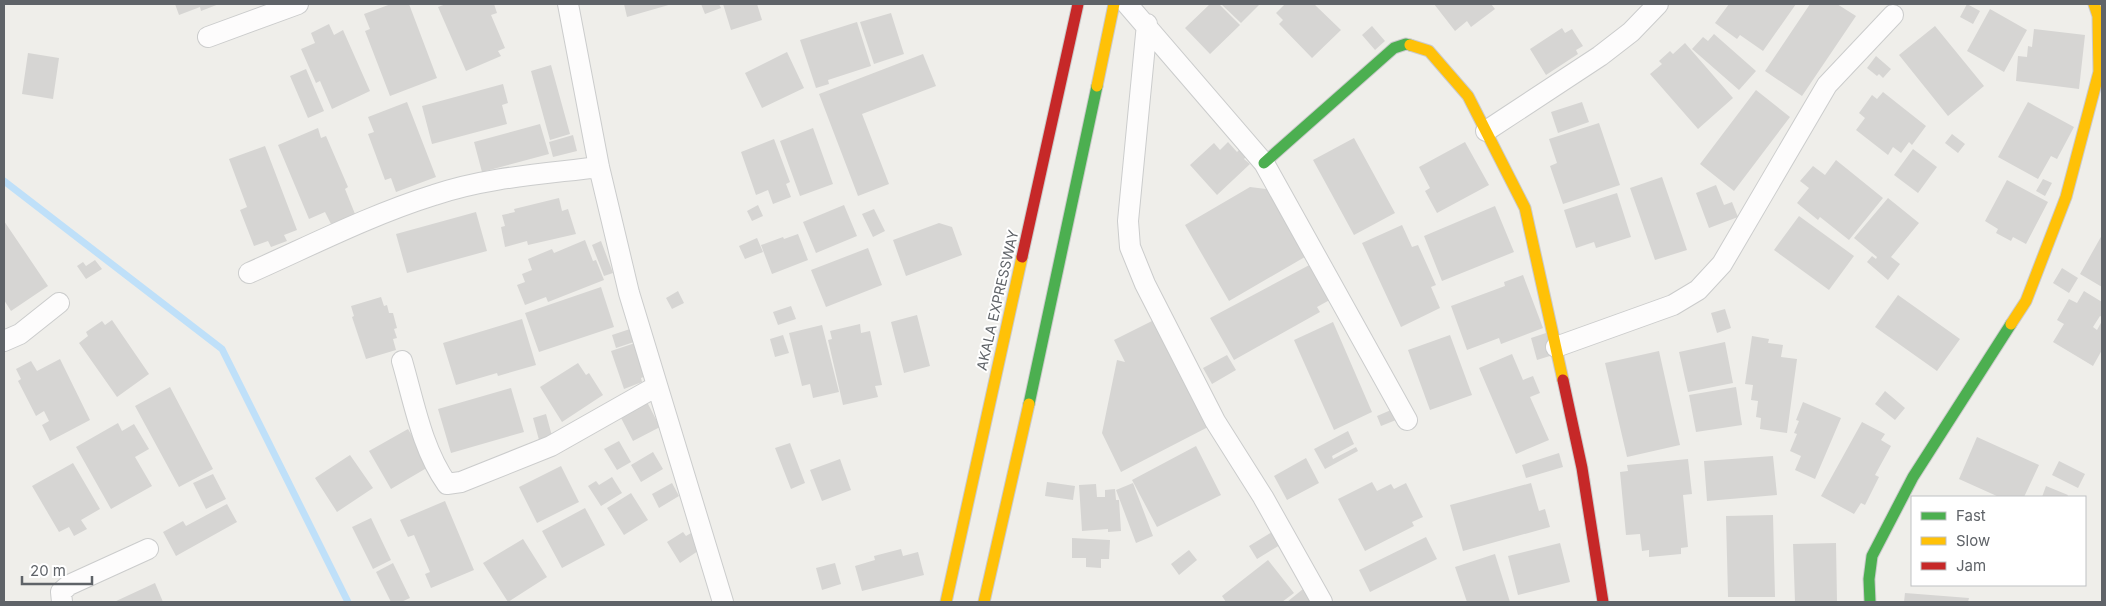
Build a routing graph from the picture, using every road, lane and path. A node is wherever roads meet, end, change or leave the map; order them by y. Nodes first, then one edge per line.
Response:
1 (298, 4) edge
2 (568, 4) edge
3 (1078, 4) edge
4 (1114, 4) edge
5 (1128, 4) edge
6 (1658, 4) edge
7 (2094, 4) edge
8 (1893, 15) dead end
9 (1147, 24) junction
10 (208, 36) dead end
11 (1486, 131) junction
12 (1264, 163) junction
13 (599, 167) junction
14 (249, 273) dead end
15 (59, 303) dead end
16 (4, 341) edge
17 (1556, 347) junction
18 (402, 362) dead end
19 (657, 386) junction
20 (1407, 420) dead end
21 (148, 549) dead end
22 (62, 602) edge
23 (723, 602) edge
24 (946, 602) edge
25 (984, 602) edge
26 (1322, 602) edge
27 (1605, 602) edge
28 (1870, 602) edge

1 - 10 street
2 - 13 street
3 - 24 street, AKALA EXPRESSWAY
4 - 25 street
5 - 9 street
6 - 11 street
7 - 28 street
8 - 17 street
9 - 12 street
9 - 26 street
11 - 12 street
11 - 17 street
12 - 20 street
13 - 14 street
13 - 19 street
15 - 16 street
17 - 27 street
18 - 19 street
19 - 23 street
21 - 22 street

